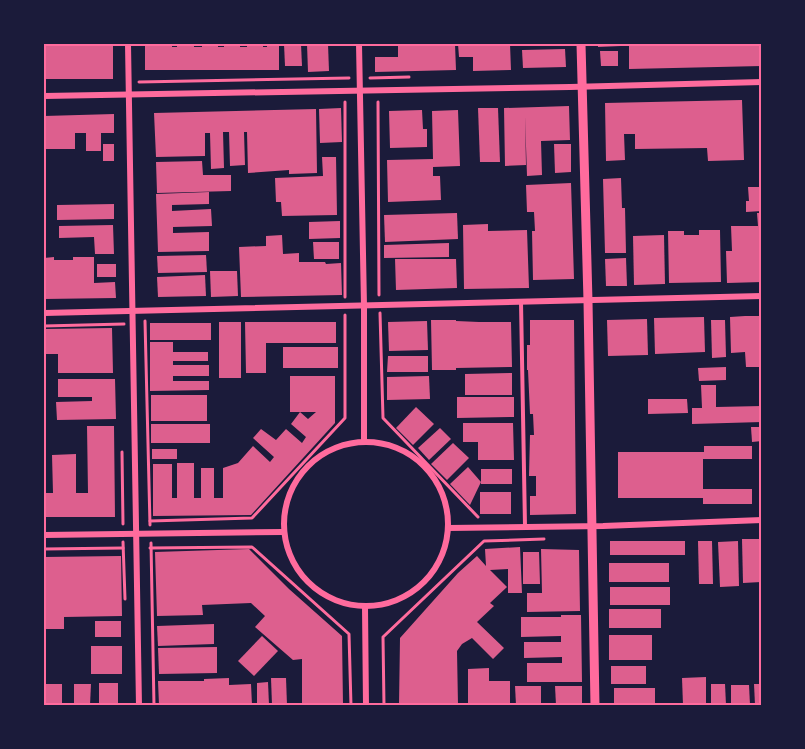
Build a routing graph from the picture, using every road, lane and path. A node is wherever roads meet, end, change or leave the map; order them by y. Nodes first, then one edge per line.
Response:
1 (128, 44) edge
2 (359, 44) edge
3 (580, 44) edge
4 (140, 72) dead end
5 (762, 82) edge
6 (582, 87) junction
7 (360, 91) junction
8 (140, 94) junction
9 (129, 95) junction
10 (44, 96) edge
11 (345, 102) dead end
12 (378, 102) dead end
13 (762, 296) edge
14 (588, 300) junction
15 (521, 302) junction
16 (380, 305) junction
17 (345, 306) junction
18 (363, 306) junction
19 (133, 311) junction
20 (145, 311) junction
21 (44, 313) edge
22 (364, 442) junction
23 (478, 518) dead end
24 (762, 520) edge
25 (135, 521) junction
26 (149, 521) junction
27 (525, 526) junction
28 (591, 526) junction
29 (448, 528) junction
30 (283, 532) junction
31 (135, 534) junction
32 (150, 534) junction
33 (44, 535) edge
34 (549, 539) dead end
35 (135, 548) junction
36 (151, 548) junction
37 (44, 549) edge
38 (365, 607) junction
39 (139, 705) edge
40 (154, 705) edge
41 (351, 705) edge
42 (366, 705) edge
43 (384, 705) edge
44 (595, 705) edge

1 - 9 street
2 - 7 street
3 - 6 street
4 - 8 path
5 - 6 street
6 - 7 street
6 - 14 street
7 - 8 street
7 - 18 street
8 - 9 street
9 - 10 street
9 - 19 street
11 - 17 path
12 - 16 path
13 - 14 street
14 - 15 street
14 - 28 street
15 - 16 street
15 - 27 lane
16 - 18 street
16 - 23 path
17 - 18 street
17 - 20 street
17 - 26 path
18 - 22 street
19 - 20 street
19 - 21 street
19 - 25 street
20 - 26 path
22 - 29 street
22 - 30 street
24 - 28 street
25 - 26 path
25 - 31 street
26 - 32 path
27 - 28 street
27 - 29 street
28 - 44 street
29 - 38 street
30 - 32 street
30 - 38 street
31 - 32 street
31 - 33 street
31 - 35 street
32 - 36 path
34 - 43 path
35 - 36 path
35 - 37 path
35 - 39 street
36 - 40 path
36 - 41 path
38 - 42 street

